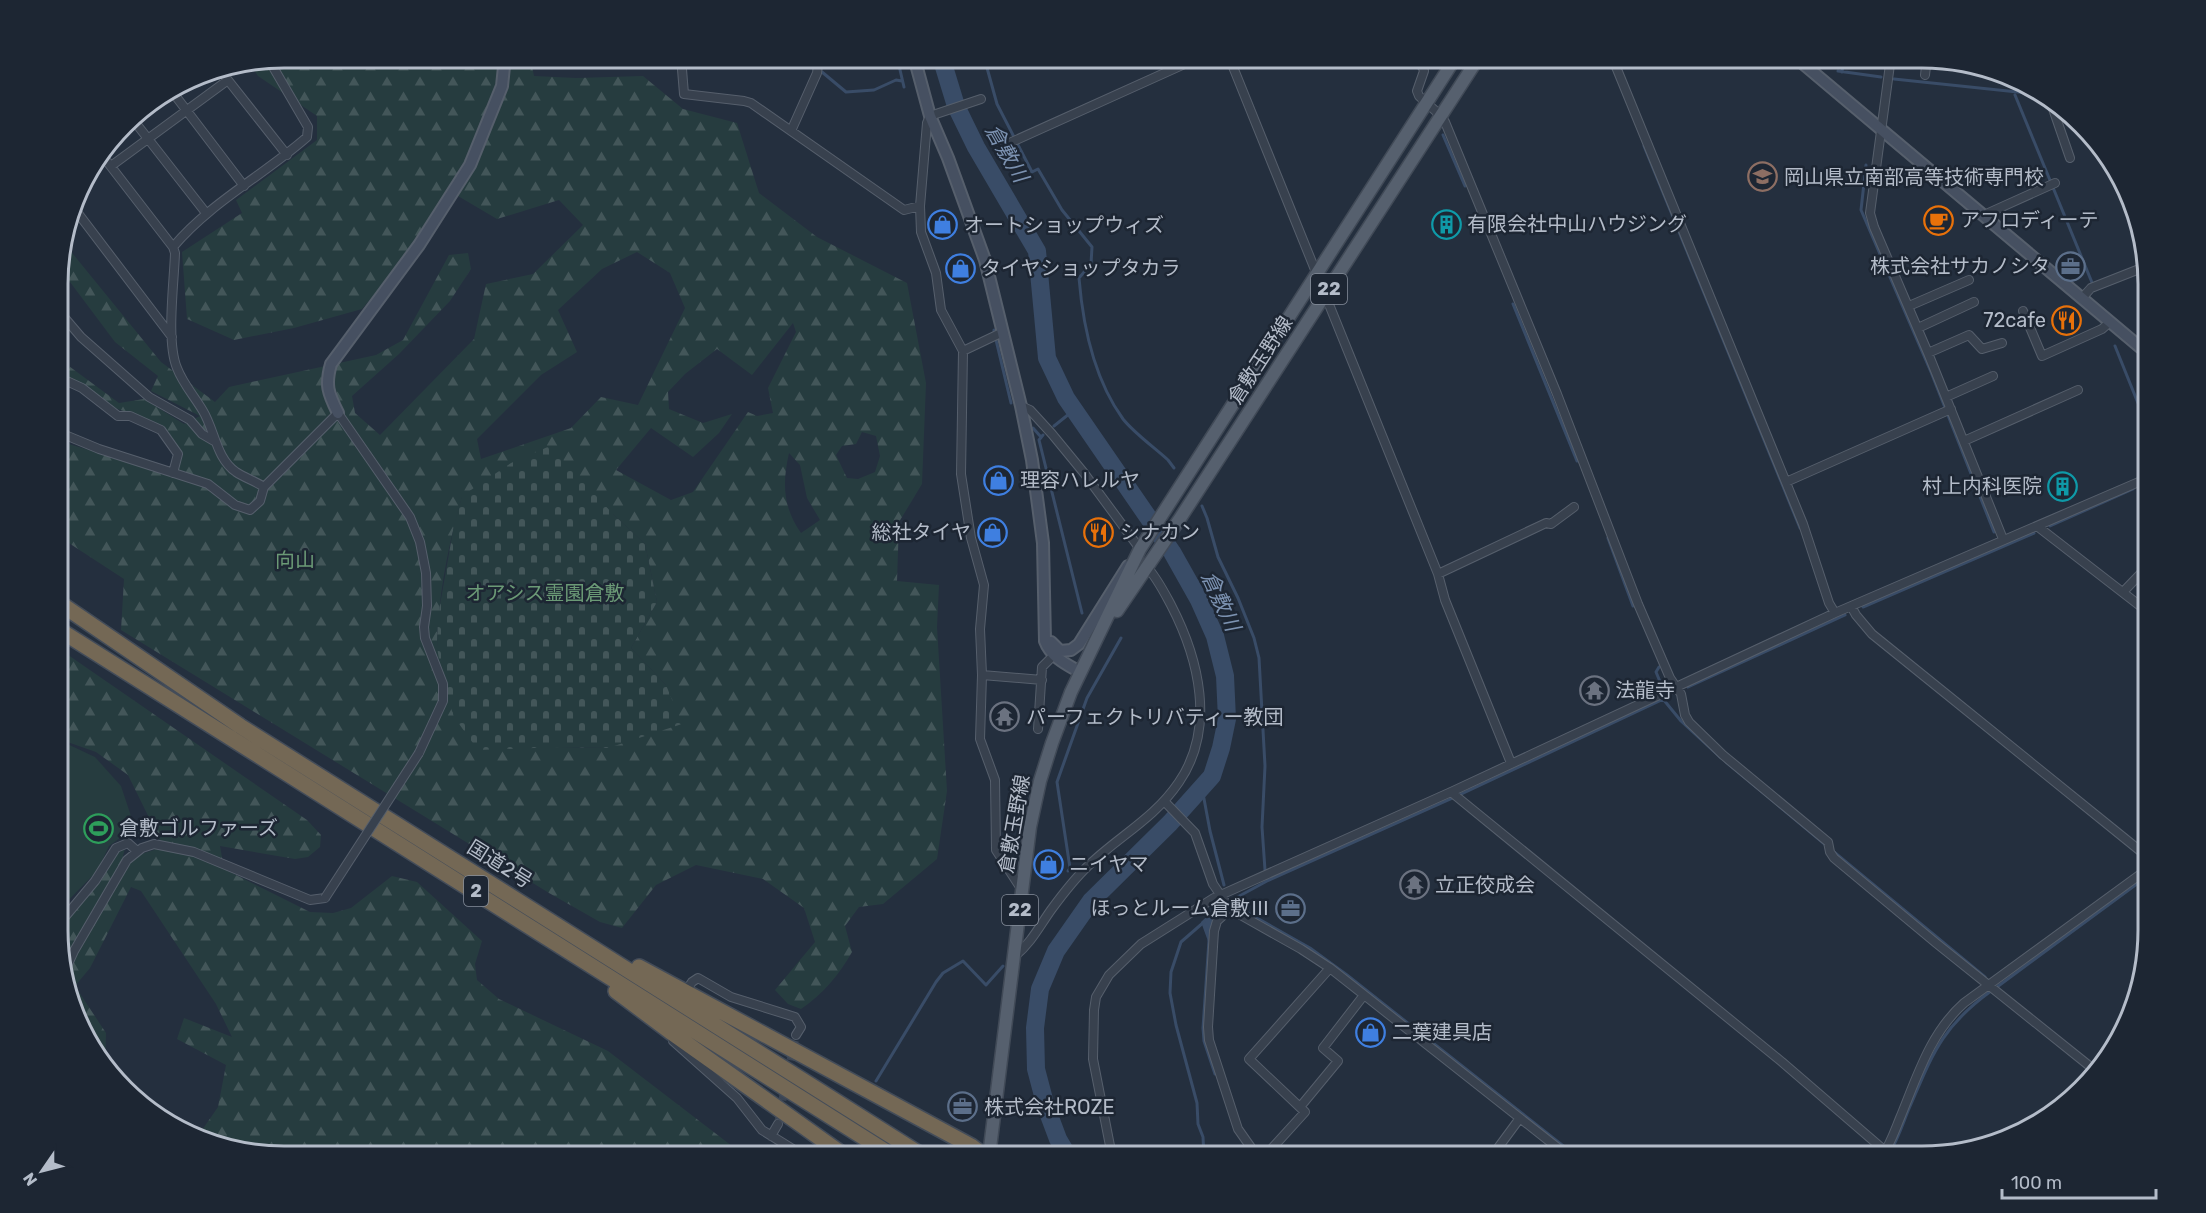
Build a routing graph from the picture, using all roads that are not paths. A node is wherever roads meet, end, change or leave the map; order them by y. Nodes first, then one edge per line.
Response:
1 (274, 68) edge
2 (504, 68) edge
3 (682, 68) edge
4 (818, 68) edge
5 (918, 68) edge
6 (1175, 68) edge
7 (1232, 68) edge
8 (1423, 68) edge
9 (1449, 68) edge
10 (1472, 68) edge
11 (1616, 68) edge
12 (1808, 68) edge
13 (1889, 68) edge
14 (1926, 68) edge
15 (1925, 75) dead end
16 (225, 76) edge
17 (228, 80) junction
18 (176, 96) edge
19 (979, 99) dead end
20 (1426, 104) junction
21 (187, 110) junction
22 (2054, 112) edge
23 (934, 115) junction
24 (1440, 115) junction
25 (137, 125) edge
26 (1881, 130) junction
27 (791, 131) junction
28 (148, 139) junction
29 (1011, 141) dead end
30 (286, 154) junction
31 (2070, 158) dead end
32 (106, 160) edge
33 (111, 166) junction
34 (2055, 183) dead end
35 (244, 186) junction
36 (920, 207) junction
37 (206, 213) junction
38 (79, 214) edge
39 (1984, 215) junction
40 (173, 247) junction
41 (2138, 270) edge
42 (1316, 275) junction
43 (1969, 280) dead end
44 (1325, 296) junction
45 (2082, 298) junction
46 (1974, 303) dead end
47 (1909, 306) junction
48 (2023, 311) dead end
49 (68, 321) edge
50 (2110, 322) junction
51 (1918, 328) junction
52 (1003, 332) junction
53 (172, 338) junction
54 (2002, 343) dead end
55 (2138, 345) edge
56 (963, 351) junction
57 (1928, 353) junction
58 (1993, 376) dead end
59 (68, 382) edge
60 (2078, 390) dead end
61 (1946, 397) junction
62 (1021, 406) junction
63 (1948, 410) junction
64 (338, 413) junction
65 (68, 436) edge
66 (214, 441) junction
67 (1964, 441) junction
68 (173, 473) junction
69 (2138, 482) edge
70 (1786, 483) junction
71 (264, 487) junction
72 (1574, 507) dead end
73 (2037, 526) junction
74 (2003, 539) junction
75 (1140, 549) junction
76 (1149, 564) junction
77 (1438, 574) junction
78 (2138, 577) edge
79 (2124, 592) junction
80 (2138, 604) edge
81 (1851, 606) junction
82 (68, 609) edge
83 (1834, 613) junction
84 (1044, 632) junction
85 (68, 635) edge
86 (1090, 651) junction
87 (1053, 655) junction
88 (1080, 672) junction
89 (982, 675) junction
90 (1042, 680) junction
91 (1676, 686) junction
92 (1038, 729) dead end
93 (1511, 763) junction
94 (1453, 795) junction
95 (1166, 802) junction
96 (2138, 849) edge
97 (137, 851) junction
98 (2138, 876) edge
99 (1023, 891) junction
100 (1220, 896) junction
101 (1230, 909) junction
102 (68, 913) edge
103 (551, 921) junction
104 (532, 927) junction
105 (1015, 956) junction
106 (70, 961) edge
107 (1330, 968) junction
108 (1989, 985) junction
109 (686, 991) junction
110 (1364, 995) junction
111 (672, 1033) junction
112 (796, 1035) tunnel mouth
113 (2090, 1066) edge
114 (1300, 1107) junction
115 (1520, 1118) junction
116 (778, 1124) tunnel mouth
117 (771, 1136) junction
118 (788, 1146) edge
119 (831, 1146) edge
120 (877, 1146) edge
121 (907, 1146) edge
122 (971, 1146) edge
123 (990, 1146) edge
124 (1110, 1146) edge
125 (1250, 1146) edge
126 (1273, 1146) edge
127 (1499, 1146) edge
128 (1555, 1146) edge
129 (1878, 1146) edge
130 (1890, 1146) edge

1 - 30 street
2 - 64 street
3 - 27 street
4 - 27 street
5 - 23 street
6 - 29 street
7 - 42 street
8 - 20 street
9 - 20 main road, 倉敷玉野線 / 22
10 - 24 main road, 倉敷玉野線 / 22
11 - 70 street
12 - 26 street
13 - 26 street
14 - 15 street
16 - 17 street
17 - 21 street
17 - 30 street
18 - 21 street
19 - 23 street
20 - 24 street
20 - 42 main road, 倉敷玉野線 / 22
21 - 28 street
21 - 35 street
22 - 31 street
23 - 36 street
23 - 52 street
24 - 44 main road, 倉敷玉野線 / 22
24 - 91 street
25 - 28 street
26 - 39 street
26 - 47 street
27 - 36 street
28 - 33 street
28 - 37 street
30 - 35 street
32 - 33 street
33 - 40 street
34 - 39 street
35 - 37 street
36 - 56 street
37 - 40 street
38 - 53 street
39 - 45 street
40 - 53 street
41 - 45 street
42 - 44 street
42 - 75 main road, 倉敷玉野線 / 22
43 - 47 street
44 - 76 main road, 倉敷玉野線 / 22
44 - 77 street
45 - 50 street
46 - 51 street
47 - 51 street
48 - 50 street
49 - 66 street
50 - 55 street
51 - 57 street
52 - 56 street
52 - 62 street
53 - 66 street
54 - 57 street
56 - 89 street
57 - 61 street
58 - 61 street
59 - 68 street
60 - 67 street
61 - 63 street
62 - 75 street
62 - 84 street
63 - 67 street
63 - 70 street
64 - 71 street
64 - 97 street, bridge
65 - 68 street
66 - 71 street
67 - 74 street
68 - 71 street
69 - 73 street
70 - 83 street
72 - 77 street
73 - 74 street
73 - 79 street
74 - 81 street
75 - 84 street
75 - 86 main road, 倉敷玉野線 / 22
76 - 86 main road, 倉敷玉野線 / 22
76 - 95 street
77 - 93 street
78 - 79 street
79 - 80 street
81 - 83 street
81 - 96 street
82 - 103 highway, 国道2号 / 2
83 - 91 street
84 - 87 street
85 - 104 highway, 国道2号 / 2
86 - 88 main road, 倉敷玉野線 / 22
87 - 88 street
87 - 90 street
88 - 99 main road, 倉敷玉野線 / 22
89 - 90 street
89 - 99 street
90 - 92 street
91 - 93 street
91 - 108 street
93 - 94 street
94 - 100 street
94 - 129 street
95 - 100 street
95 - 105 street
97 - 102 street
97 - 106 street
98 - 108 street
99 - 105 main road, 倉敷玉野線 / 22
100 - 101 street
100 - 124 street
101 - 107 street
101 - 125 street
103 - 109 highway, 2
103 - 121 highway, 国道2号 / 2
104 - 111 highway, 2
104 - 120 highway, 国道2号 / 2
105 - 123 main road, 倉敷玉野線 / 22
107 - 110 street
107 - 114 street
108 - 113 street
108 - 130 street
109 - 112 street
109 - 122 highway, 2
110 - 114 street
110 - 115 street
111 - 117 street
111 - 119 highway, 2
114 - 126 street
115 - 127 street
115 - 128 street
116 - 117 street
117 - 118 street

